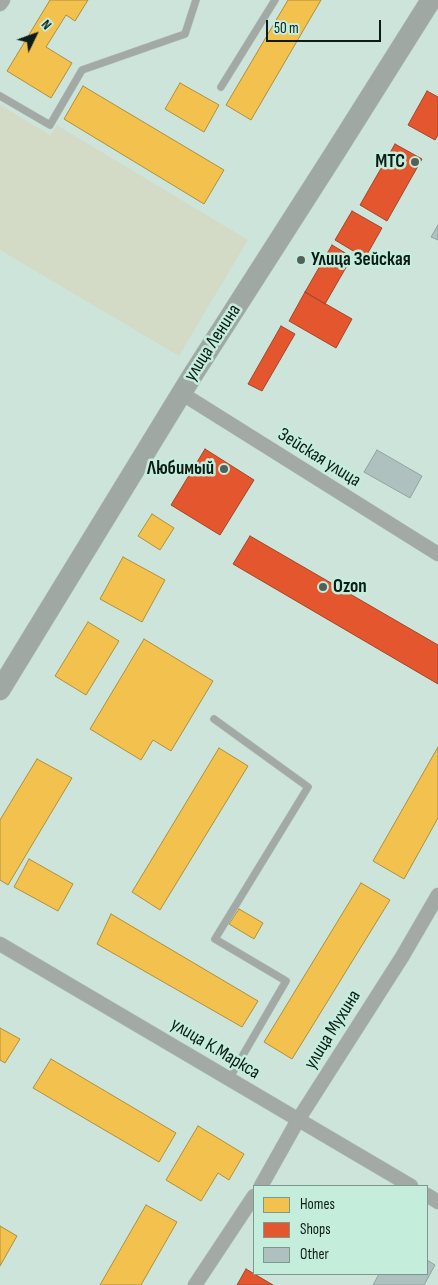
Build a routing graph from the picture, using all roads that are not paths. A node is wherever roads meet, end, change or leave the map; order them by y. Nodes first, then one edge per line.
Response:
1 (2, 0) edge
2 (196, 0) edge
3 (275, 0) edge
4 (430, 0) edge
5 (0, 4) edge
6 (221, 88) dead end
7 (0, 96) edge
8 (181, 393) junction
9 (438, 554) edge
10 (0, 690) edge
11 (214, 719) dead end
12 (438, 894) edge
13 (0, 944) edge
14 (229, 1079) junction
15 (298, 1120) junction
16 (262, 1185) edge
17 (409, 1185) edge
18 (253, 1198) edge
19 (195, 1285) edge

1 - 5 street
2 - 7 lane
3 - 6 lane
4 - 8 main road, улица Ленина
8 - 9 street, Зейская улица
8 - 10 main road, улица Ленина
11 - 14 lane
12 - 15 street, улица Мухина
13 - 14 street, улица К.Маркса
14 - 15 street, улица К.Маркса
15 - 16 street, улица Мухина
15 - 17 street, улица К.Маркса
18 - 19 street

